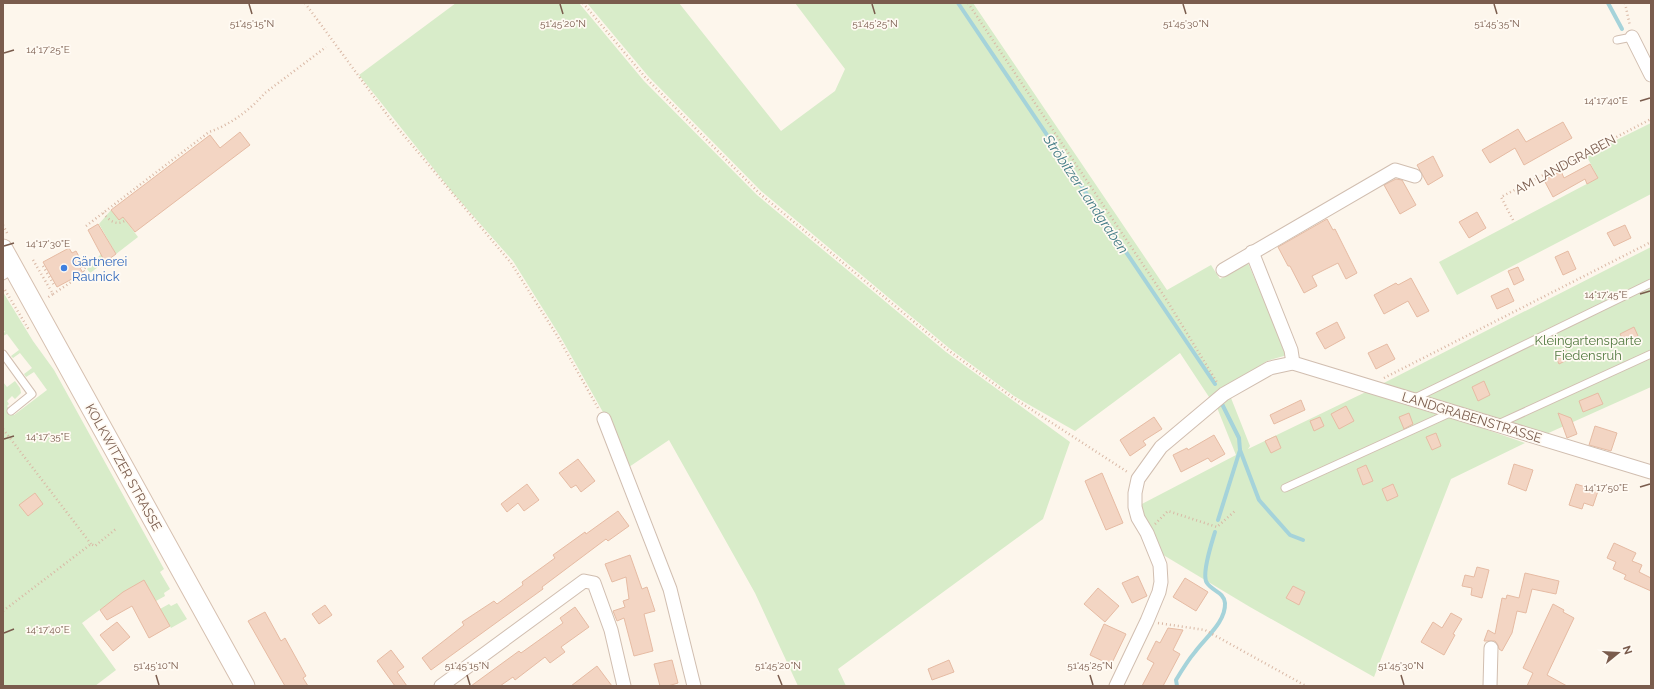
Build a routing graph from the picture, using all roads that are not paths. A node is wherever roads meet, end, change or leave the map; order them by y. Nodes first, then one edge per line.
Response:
1 (1632, 38) joint
2 (1617, 40) dead end
3 (1651, 75) edge
4 (1415, 176) dead end
5 (3, 249) edge
6 (1252, 252) junction
7 (1222, 270) dead end
8 (9, 273) edge
9 (1651, 283) edge
10 (3, 354) edge
11 (1651, 354) edge
12 (1293, 363) junction
13 (1413, 399) junction
14 (11, 411) dead end
15 (1453, 412) junction
16 (604, 419) road end
17 (1496, 425) junction
18 (1651, 472) edge
19 (1285, 488) dead end
20 (1490, 648) dead end
21 (245, 686) edge
22 (441, 686) edge
23 (624, 686) edge
24 (694, 686) edge
25 (1116, 686) edge
26 (1490, 686) edge

1 - 2 lane
1 - 3 street
4 - 6 street
5 - 8 main road, KOLKWITZER STRASSE
6 - 7 street
6 - 12 street
8 - 21 main road, KOLKWITZER STRASSE
9 - 13 lane
10 - 14 lane
11 - 17 lane
12 - 13 street, LANDGRABENSTRASSE
12 - 25 street, LANDGRABENSTRASSE
13 - 15 street, LANDGRABENSTRASSE
15 - 17 street, LANDGRABENSTRASSE
15 - 19 lane
16 - 24 street
17 - 18 street, LANDGRABENSTRASSE
20 - 26 street
22 - 23 street

